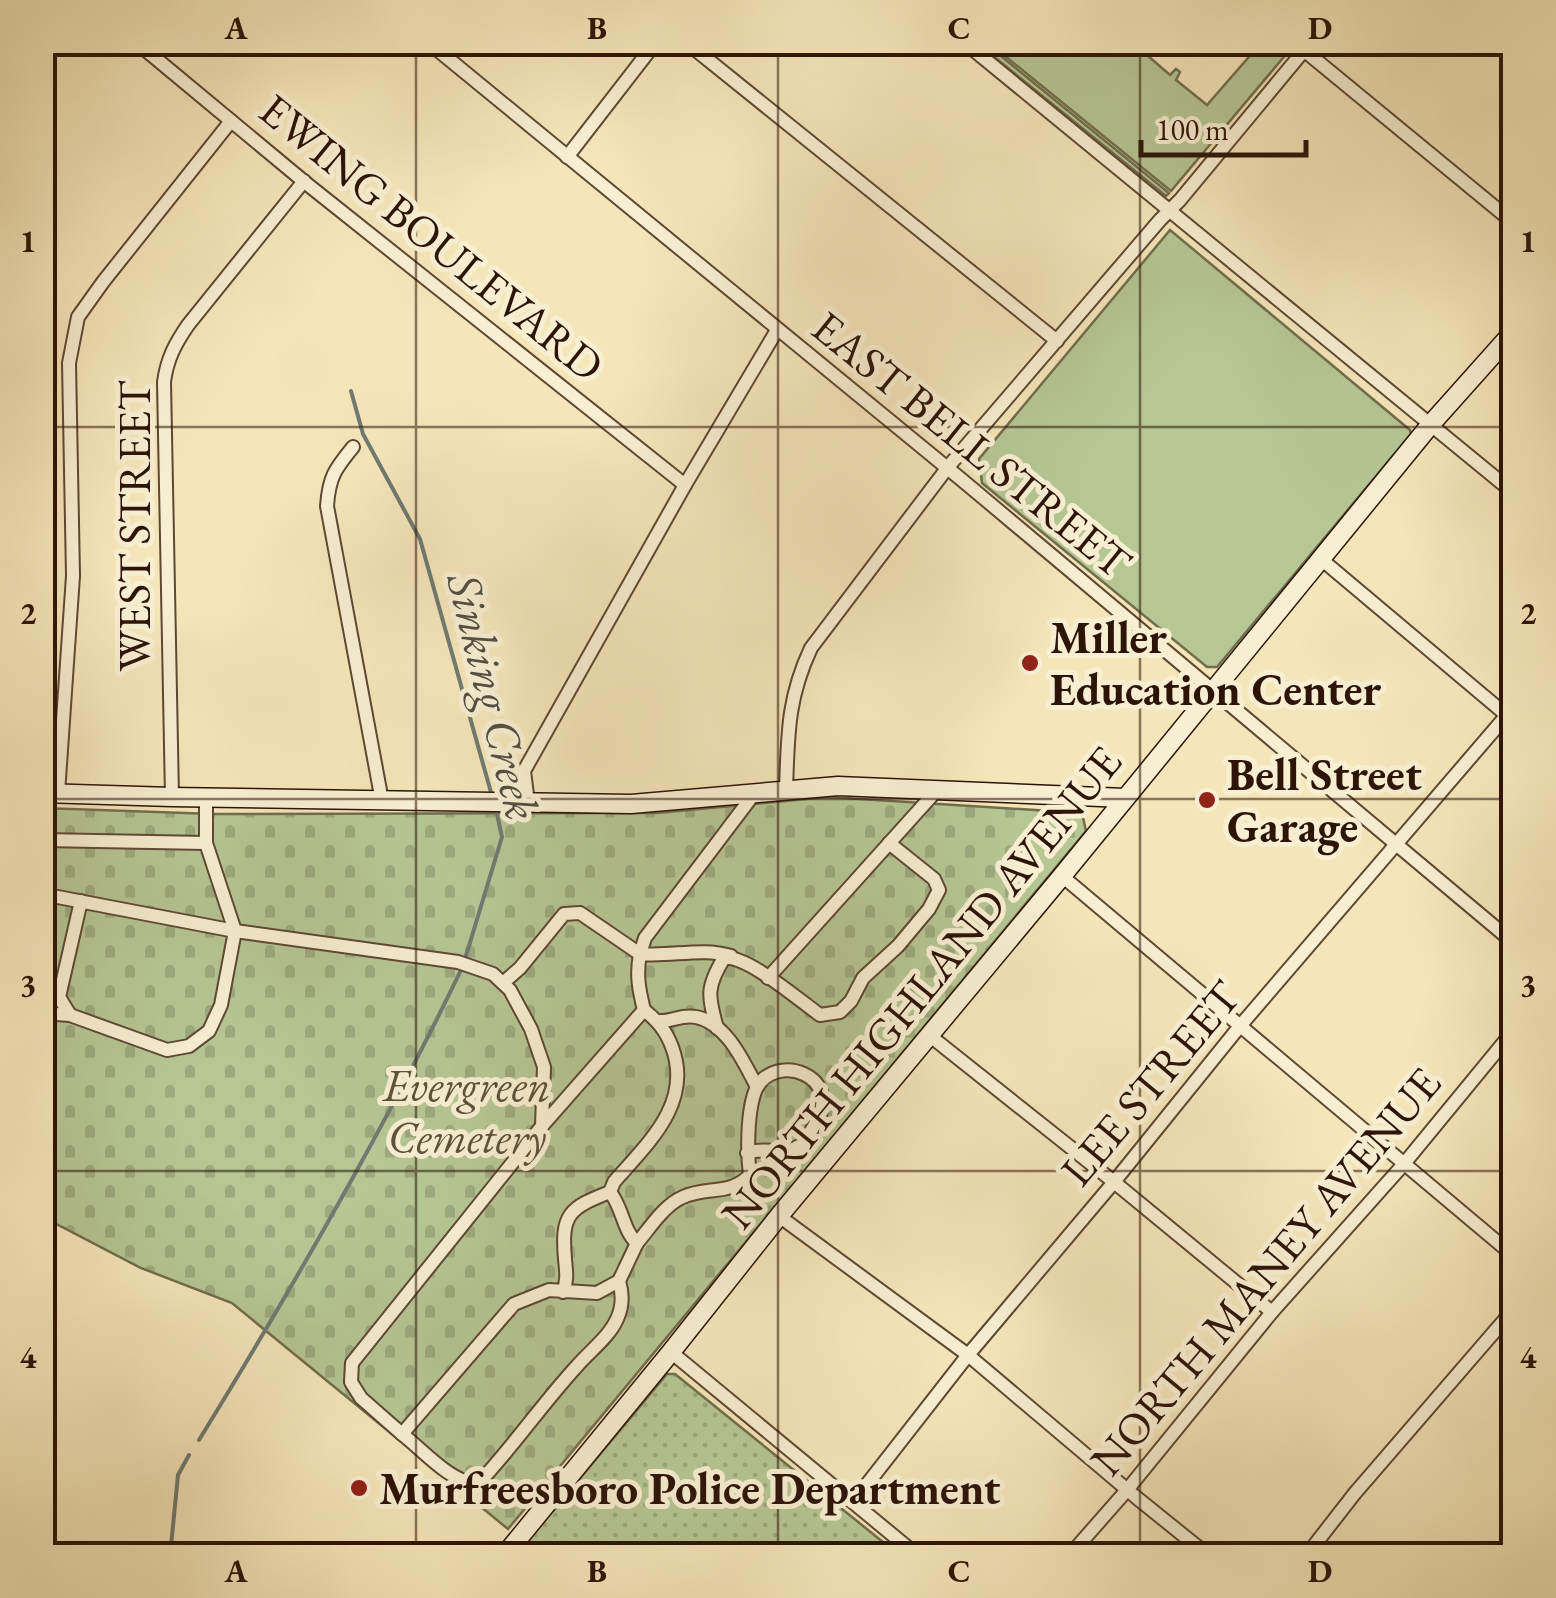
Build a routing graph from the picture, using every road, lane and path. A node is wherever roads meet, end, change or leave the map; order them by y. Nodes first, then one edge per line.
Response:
1 (136, 42) edge
2 (428, 42) edge
3 (656, 42) edge
4 (686, 42) edge
5 (964, 42) edge
6 (1308, 46) edge
7 (231, 121) junction
8 (567, 157) junction
9 (304, 181) junction
10 (1171, 210) junction
11 (1514, 223) edge
12 (777, 330) junction
13 (1514, 331) edge
14 (1056, 341) junction
15 (1431, 424) junction
16 (353, 446) dead end
17 (948, 468) junction
18 (685, 484) junction
19 (1514, 492) edge
20 (1321, 558) junction
21 (1213, 690) junction
22 (1510, 718) edge
23 (786, 790) junction
24 (936, 790) junction
25 (50, 793) edge
26 (754, 794) junction
27 (172, 797) junction
28 (206, 798) junction
29 (1125, 798) junction
30 (382, 801) junction
31 (528, 803) junction
32 (42, 840) edge
33 (206, 843) junction
34 (889, 843) junction
35 (1398, 845) junction
36 (1062, 876) junction
37 (42, 894) edge
38 (80, 901) junction
39 (234, 931) junction
40 (1514, 943) edge
41 (640, 954) junction
42 (734, 957) junction
43 (768, 978) junction
44 (503, 983) junction
45 (60, 997) junction
46 (710, 1006) junction
47 (42, 1010) edge
48 (644, 1010) junction
49 (70, 1015) junction
50 (700, 1017) junction
51 (658, 1021) junction
52 (1240, 1026) junction
53 (717, 1028) junction
54 (1514, 1030) edge
55 (929, 1034) junction
56 (757, 1087) junction
57 (542, 1126) junction
58 (747, 1153) junction
59 (1403, 1165) junction
60 (1114, 1182) junction
61 (610, 1192) junction
62 (780, 1216) junction
63 (637, 1243) junction
64 (1514, 1256) edge
65 (619, 1281) junction
66 (563, 1292) junction
67 (1514, 1309) edge
68 (1272, 1312) junction
69 (671, 1352) junction
70 (968, 1355) junction
71 (402, 1434) junction
72 (1127, 1490) junction
73 (854, 1501) junction
74 (504, 1556) edge
75 (918, 1556) edge
76 (1070, 1556) edge
77 (1209, 1556) edge
78 (1306, 1556) edge

1 - 7 street, EWING BOULEVARD
2 - 8 street, EAST BELL STREET
3 - 8 street
4 - 14 street
5 - 10 street
6 - 10 street
6 - 11 street
7 - 9 street, EWING BOULEVARD
7 - 25 street
8 - 12 street, EAST BELL STREET
9 - 18 street, EWING BOULEVARD
9 - 27 street, WEST STREET
10 - 14 street
10 - 15 street
12 - 17 street, EAST BELL STREET
12 - 18 street
13 - 15 street, NORTH HIGHLAND AVENUE
14 - 17 street
15 - 19 street
15 - 20 street, NORTH HIGHLAND AVENUE
16 - 30 street
17 - 21 street, EAST BELL STREET
17 - 23 street
18 - 31 street
20 - 21 street, NORTH HIGHLAND AVENUE
20 - 22 street
21 - 29 street, NORTH HIGHLAND AVENUE
21 - 35 street, EAST BELL STREET
22 - 35 street, LEE STREET
23 - 24 street
23 - 26 street
24 - 29 street
24 - 34 street
25 - 27 street
26 - 31 street
26 - 41 street
27 - 28 street
28 - 30 street
28 - 33 street
29 - 36 street, NORTH HIGHLAND AVENUE
30 - 31 street
32 - 33 street
33 - 39 street
34 - 43 street
34 - 43 street
35 - 40 street, EAST BELL STREET
35 - 52 street, LEE STREET
36 - 52 street
36 - 55 street, NORTH HIGHLAND AVENUE
37 - 38 street
38 - 39 street
38 - 45 street
39 - 44 street
39 - 49 street
41 - 42 street
41 - 44 street
41 - 48 street
42 - 43 street
42 - 46 street
44 - 57 street
45 - 47 street
45 - 49 street
46 - 50 street
46 - 53 street
47 - 49 street
48 - 51 street
48 - 57 street
50 - 51 street
50 - 53 street
51 - 61 street
52 - 59 street
52 - 60 street, LEE STREET
53 - 56 street
54 - 59 street, NORTH MANEY AVENUE
55 - 60 street
55 - 62 street, NORTH HIGHLAND AVENUE
56 - 58 street
56 - 58 street
57 - 71 street
58 - 63 street
59 - 64 street
59 - 68 street, NORTH MANEY AVENUE
60 - 68 street
60 - 70 street, LEE STREET
61 - 63 street
61 - 66 street
62 - 69 street, NORTH HIGHLAND AVENUE
62 - 70 street
63 - 65 street
65 - 66 street
65 - 71 street
66 - 71 street
67 - 78 street
68 - 72 street, NORTH MANEY AVENUE
69 - 73 street
69 - 74 street, NORTH HIGHLAND AVENUE
70 - 72 street
70 - 73 street, LEE STREET
72 - 76 street, NORTH MANEY AVENUE
72 - 77 street
73 - 75 street

